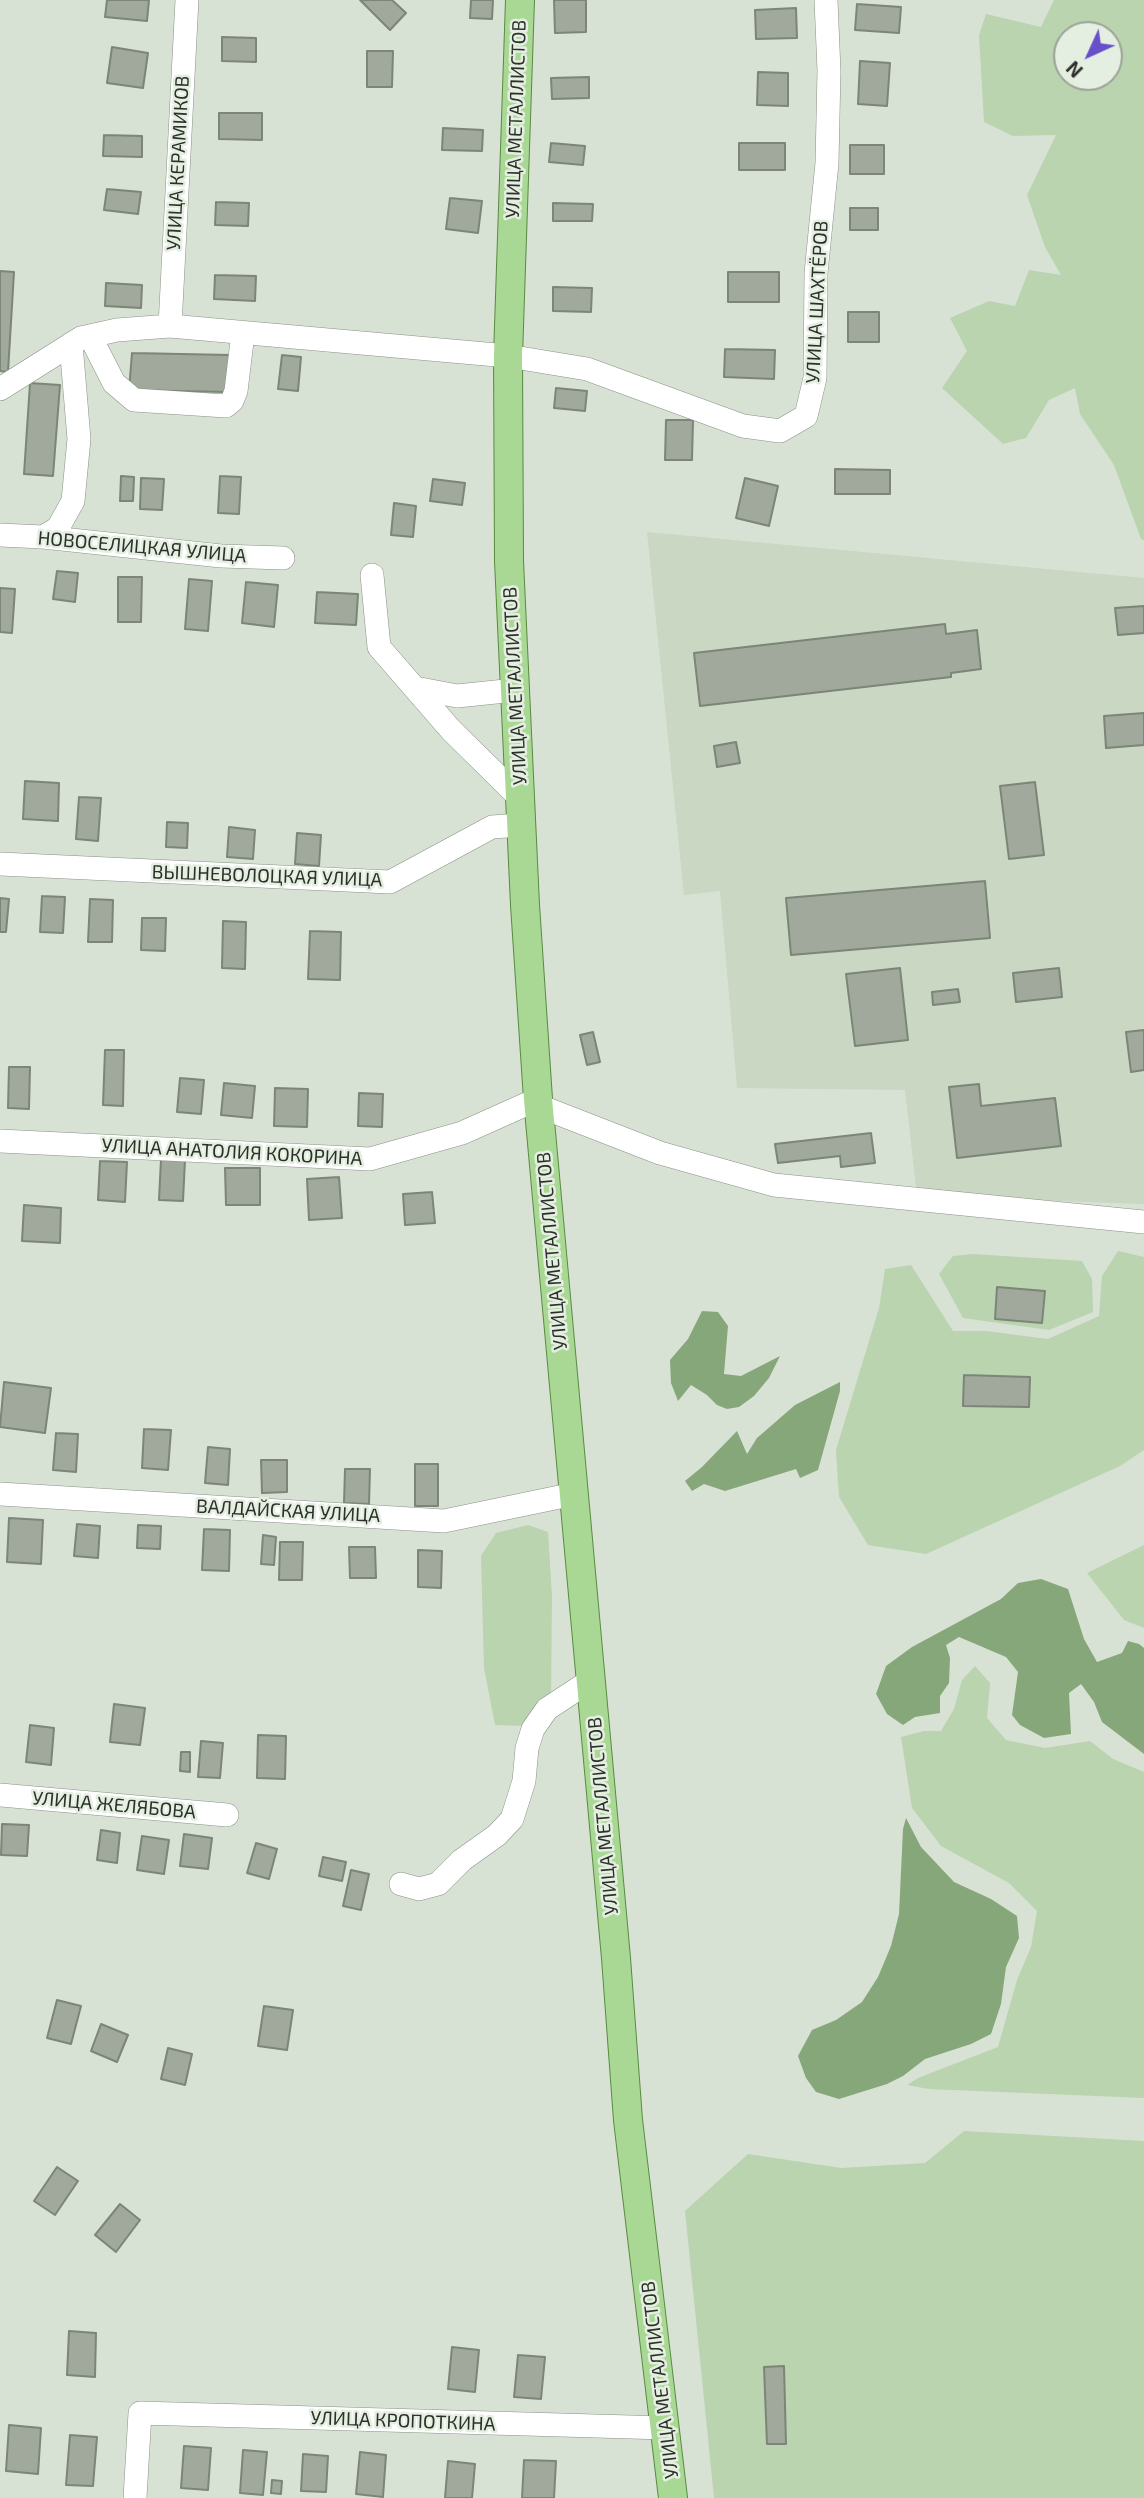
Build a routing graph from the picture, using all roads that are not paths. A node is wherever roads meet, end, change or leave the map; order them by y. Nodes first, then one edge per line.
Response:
1 (187, 0) edge
2 (520, 0) edge
3 (825, 0) edge
4 (170, 326) junction
5 (243, 333) junction
6 (80, 340) junction
7 (508, 356) junction
8 (0, 389) edge
9 (0, 535) edge
10 (43, 537) junction
11 (284, 558) dead end
12 (372, 575) dead end
13 (415, 688) junction
14 (515, 690) junction
15 (520, 812) junction
16 (0, 864) edge
17 (538, 1102) junction
18 (0, 1141) edge
19 (1144, 1222) edge
20 (0, 1494) edge
21 (575, 1494) junction
22 (591, 1680) junction
23 (0, 1795) edge
24 (228, 1815) dead end
25 (401, 1884) dead end
26 (666, 2428) junction
27 (135, 2498) edge
28 (673, 2498) edge

1 - 4 street, УЛИЦА КЕРАМИКОВ
2 - 7 main road, УЛИЦА МЕТАЛЛИСТОВ
3 - 7 street, УЛИЦА ШАХТЁРОВ
4 - 5 street, УЛИЦА ШАХТЁРОВ
4 - 6 street, УЛИЦА ШАХТЁРОВ
5 - 6 street
5 - 7 street, УЛИЦА ШАХТЁРОВ
6 - 8 street
6 - 10 street
7 - 14 main road, УЛИЦА МЕТАЛЛИСТОВ
9 - 10 street, НОВОСЕЛИЦКАЯ УЛИЦА
10 - 11 street, НОВОСЕЛИЦКАЯ УЛИЦА
12 - 13 street
13 - 14 street
13 - 15 street
14 - 15 main road, УЛИЦА МЕТАЛЛИСТОВ
15 - 16 street, ВЫШНЕВОЛОЦКАЯ УЛИЦА
15 - 17 main road, УЛИЦА МЕТАЛЛИСТОВ
17 - 18 street, УЛИЦА АНАТОЛИЯ КОКОРИНА
17 - 19 street
17 - 21 main road, УЛИЦА МЕТАЛЛИСТОВ
20 - 21 street, ВАЛДАЙСКАЯ УЛИЦА
21 - 22 main road, УЛИЦА МЕТАЛЛИСТОВ
22 - 25 street
22 - 26 main road, УЛИЦА МЕТАЛЛИСТОВ
23 - 24 street, УЛИЦА ЖЕЛЯБОВА
26 - 27 street, УЛИЦА КРОПОТКИНА
26 - 28 main road, УЛИЦА МЕТАЛЛИСТОВ

